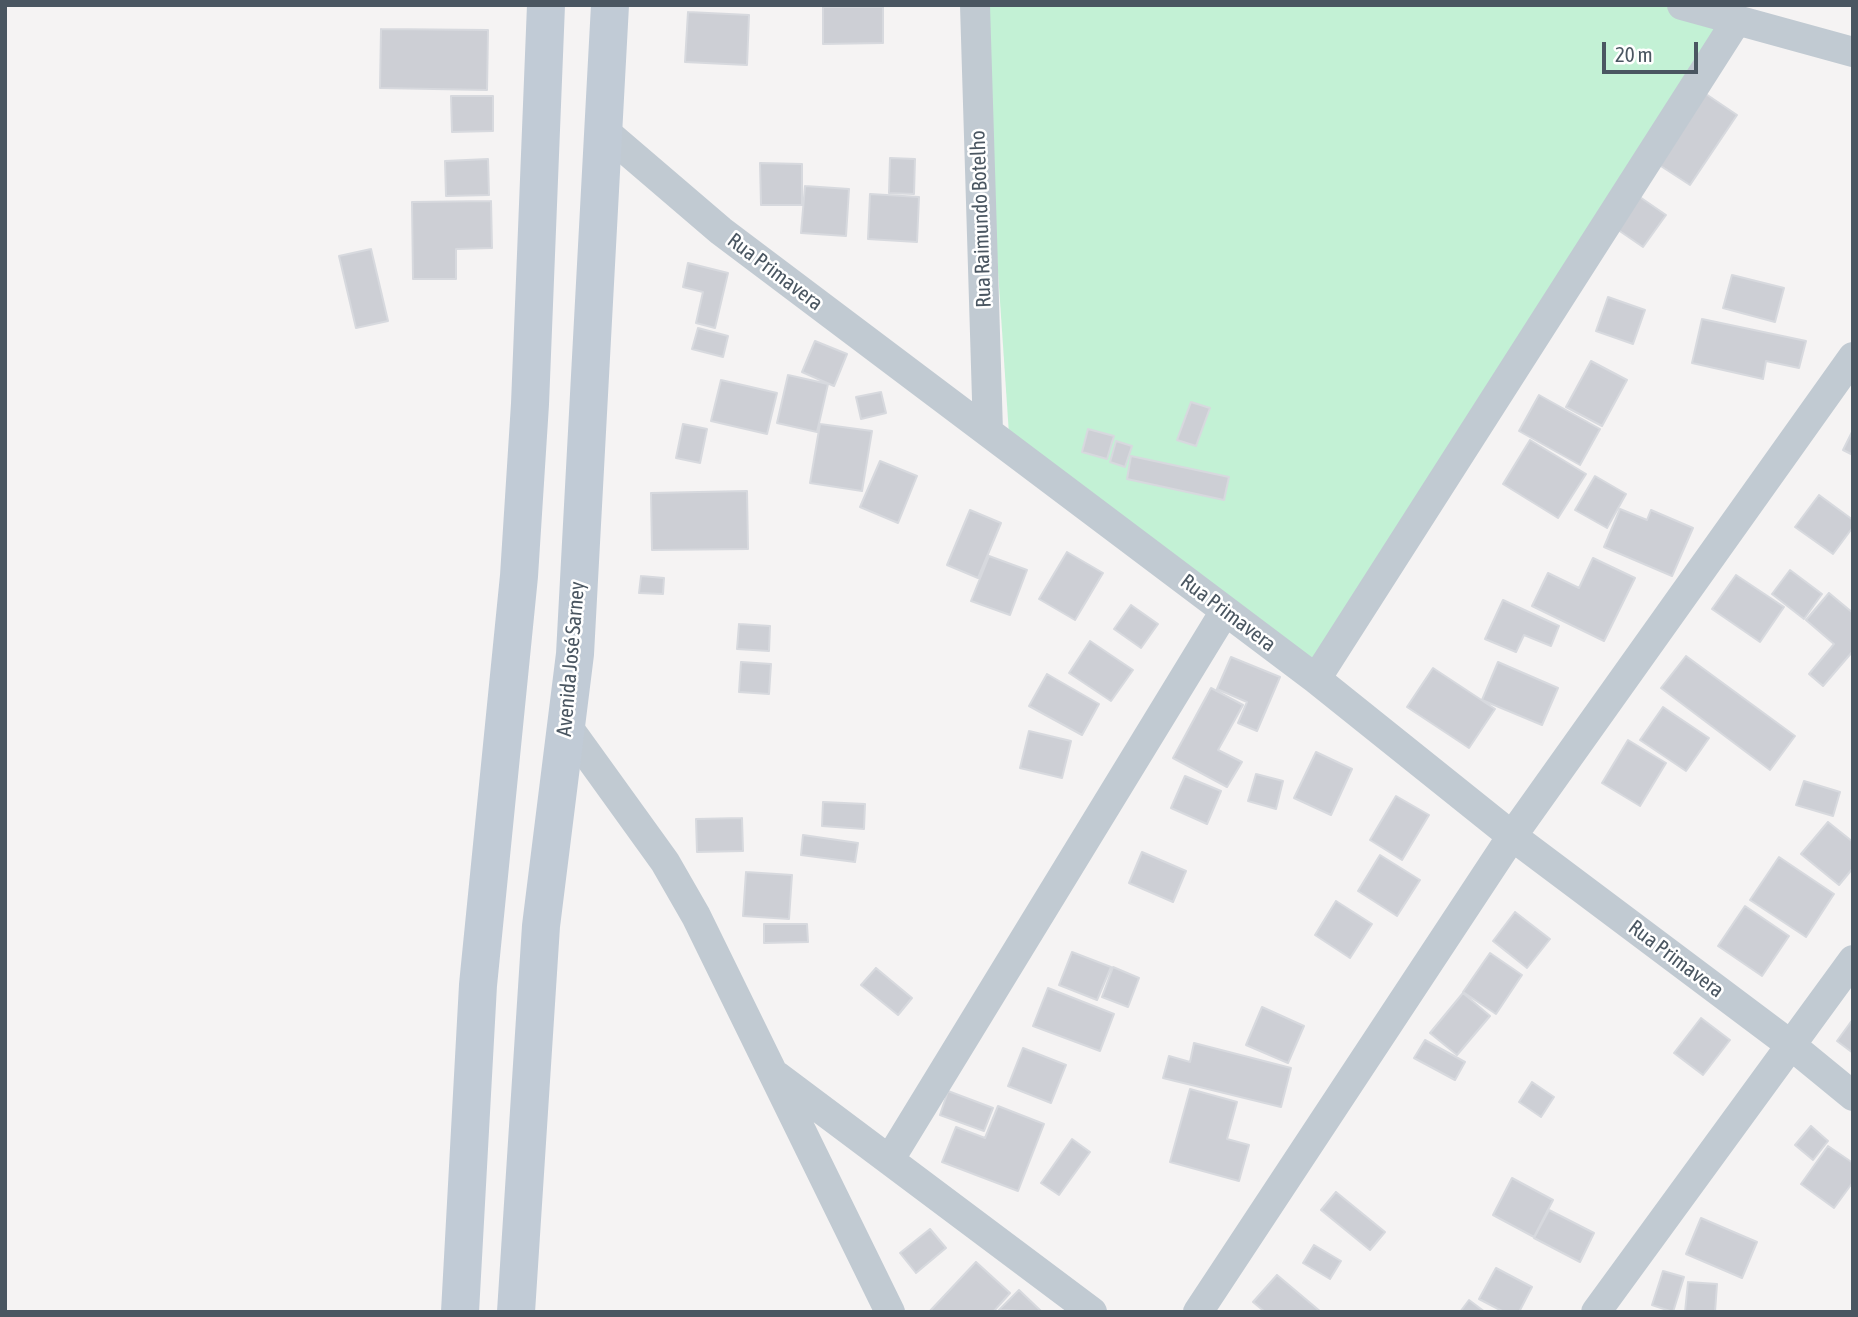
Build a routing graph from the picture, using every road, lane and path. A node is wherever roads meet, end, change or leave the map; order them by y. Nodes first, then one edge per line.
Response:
1 (546, 5) edge
2 (610, 5) edge
3 (975, 5) edge
4 (1682, 5) edge
5 (1737, 20) junction
6 (1853, 52) edge
7 (603, 130) junction
8 (1853, 356) edge
9 (988, 432) junction
10 (1225, 611) junction
11 (1316, 679) junction
12 (567, 726) junction
13 (1512, 836) junction
14 (1853, 960) edge
15 (1792, 1046) junction
16 (774, 1073) junction
17 (1853, 1096) edge
18 (890, 1158) junction
19 (460, 1312) edge
20 (516, 1312) edge
21 (890, 1312) edge
22 (1092, 1312) edge
23 (1198, 1312) edge
24 (1596, 1312) edge

1 - 19 main road
2 - 7 main road, Avenida José Sarney
3 - 9 street, Rua Raimundo Botelho
4 - 5 street
5 - 6 street
5 - 11 street
7 - 9 street, Rua Primavera
7 - 12 main road, Avenida José Sarney
8 - 13 street
9 - 10 street, Rua Primavera
10 - 11 street, Rua Primavera
10 - 18 street
11 - 13 street, Rua Primavera
12 - 16 street
12 - 20 main road, Avenida José Sarney
13 - 15 street, Rua Primavera
13 - 23 street
14 - 15 street
15 - 17 street, Rua Primavera
15 - 24 street
16 - 18 street
16 - 21 street
18 - 22 street

